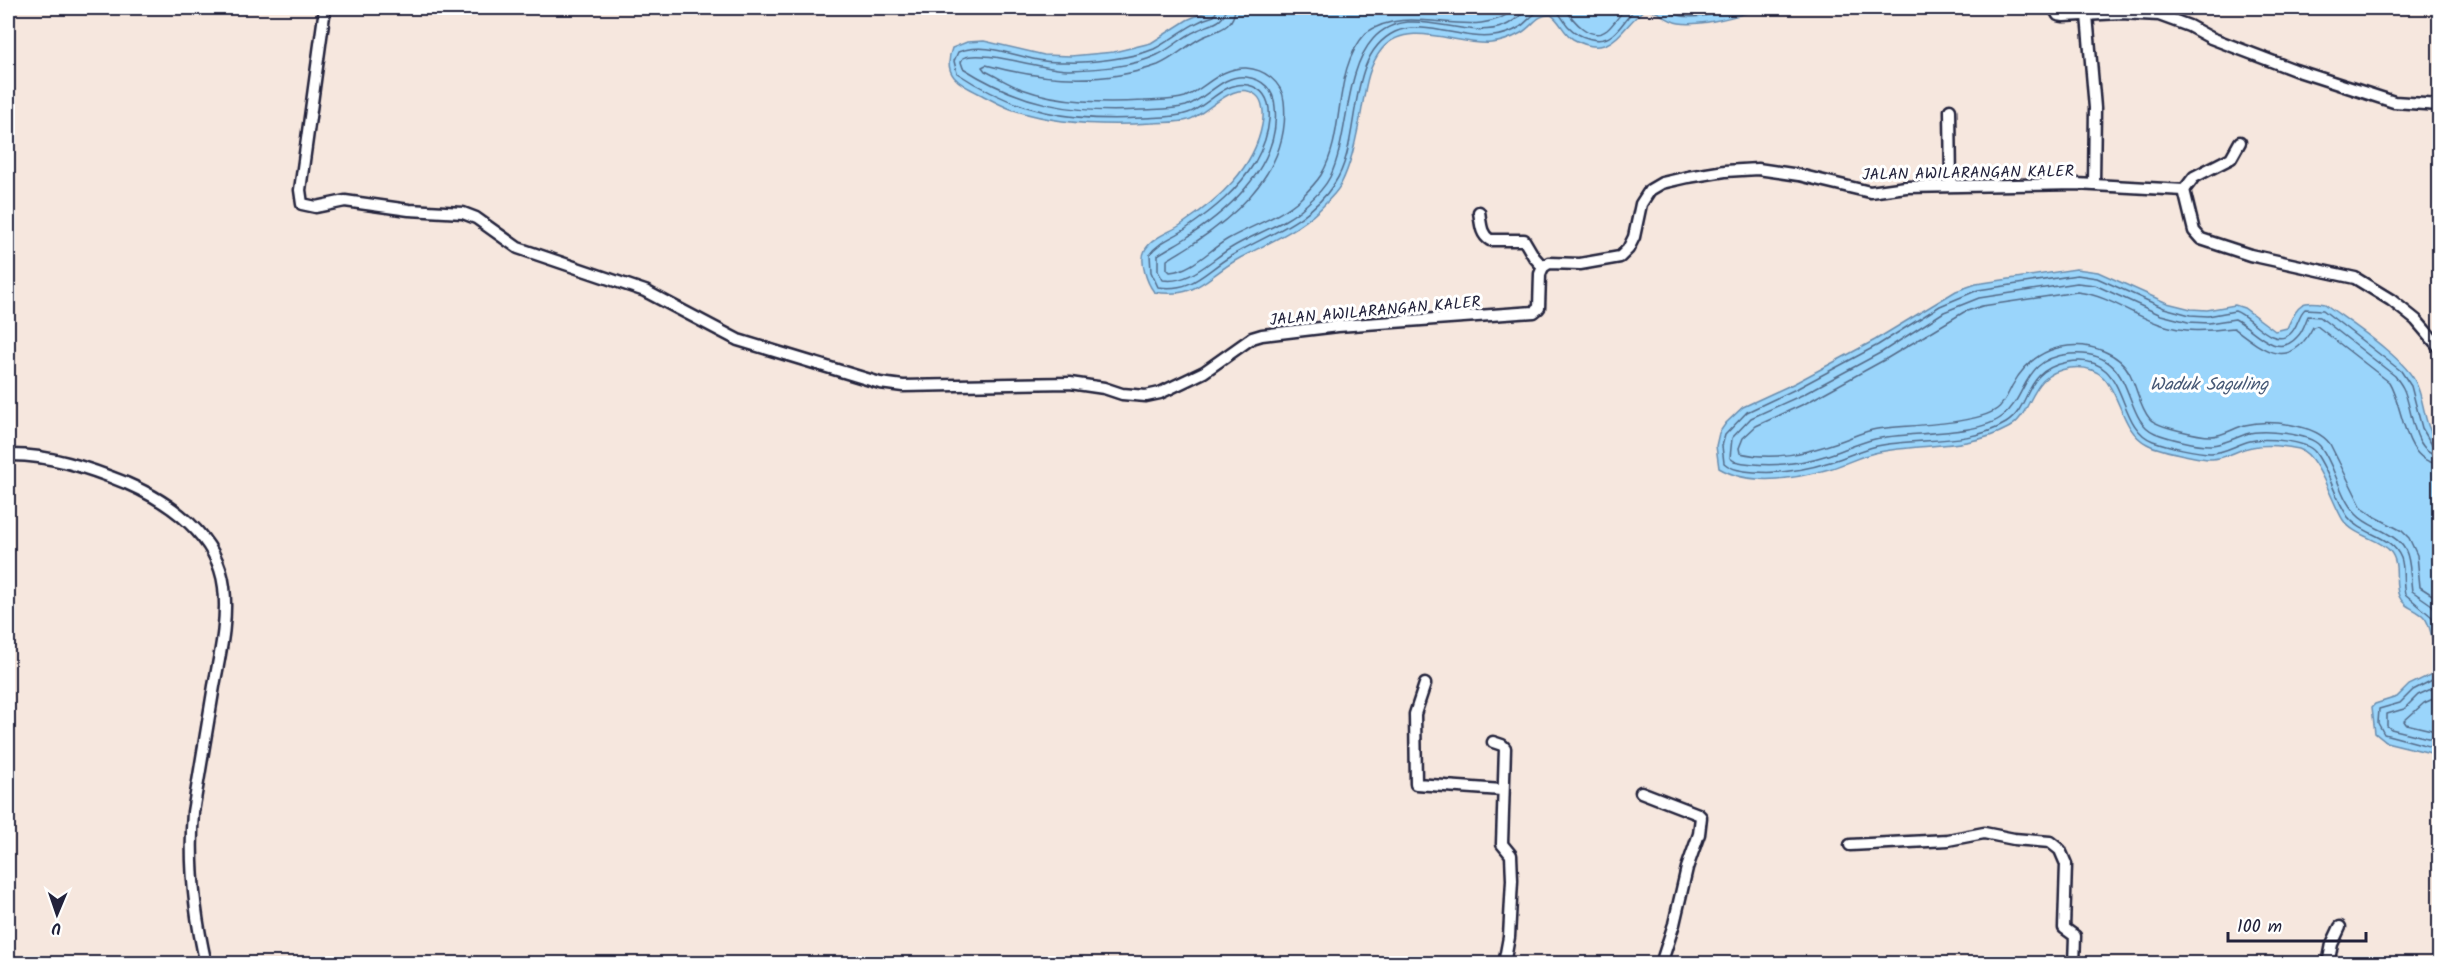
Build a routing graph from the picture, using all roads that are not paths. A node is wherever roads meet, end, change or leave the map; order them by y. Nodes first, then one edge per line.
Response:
1 (325, 8) edge
2 (2054, 8) edge
3 (2087, 15) junction
4 (2439, 105) edge
5 (1950, 110) dead end
6 (2240, 142) dead end
7 (2094, 184) junction
8 (1951, 186) junction
9 (2184, 190) junction
10 (1479, 212) dead end
11 (1543, 267) junction
12 (2439, 348) edge
13 (8, 455) edge
14 (1425, 684) dead end
15 (1493, 742) dead end
16 (1502, 790) junction
17 (1641, 792) dead end
18 (1850, 845) dead end
19 (2340, 927) dead end
20 (206, 963) edge
21 (1504, 963) edge
22 (1661, 963) edge
23 (2074, 963) edge
24 (2328, 963) edge

1 - 11 street, JALAN AWILARANGAN KALER
2 - 3 street
3 - 4 street
3 - 7 street
5 - 8 street
6 - 9 street
7 - 8 street, JALAN AWILARANGAN KALER
7 - 9 street, JALAN AWILARANGAN KALER
8 - 11 street, JALAN AWILARANGAN KALER
9 - 12 street
10 - 11 street
13 - 20 street
14 - 16 street
15 - 16 street
16 - 21 street
17 - 22 street
18 - 23 street
19 - 24 street

